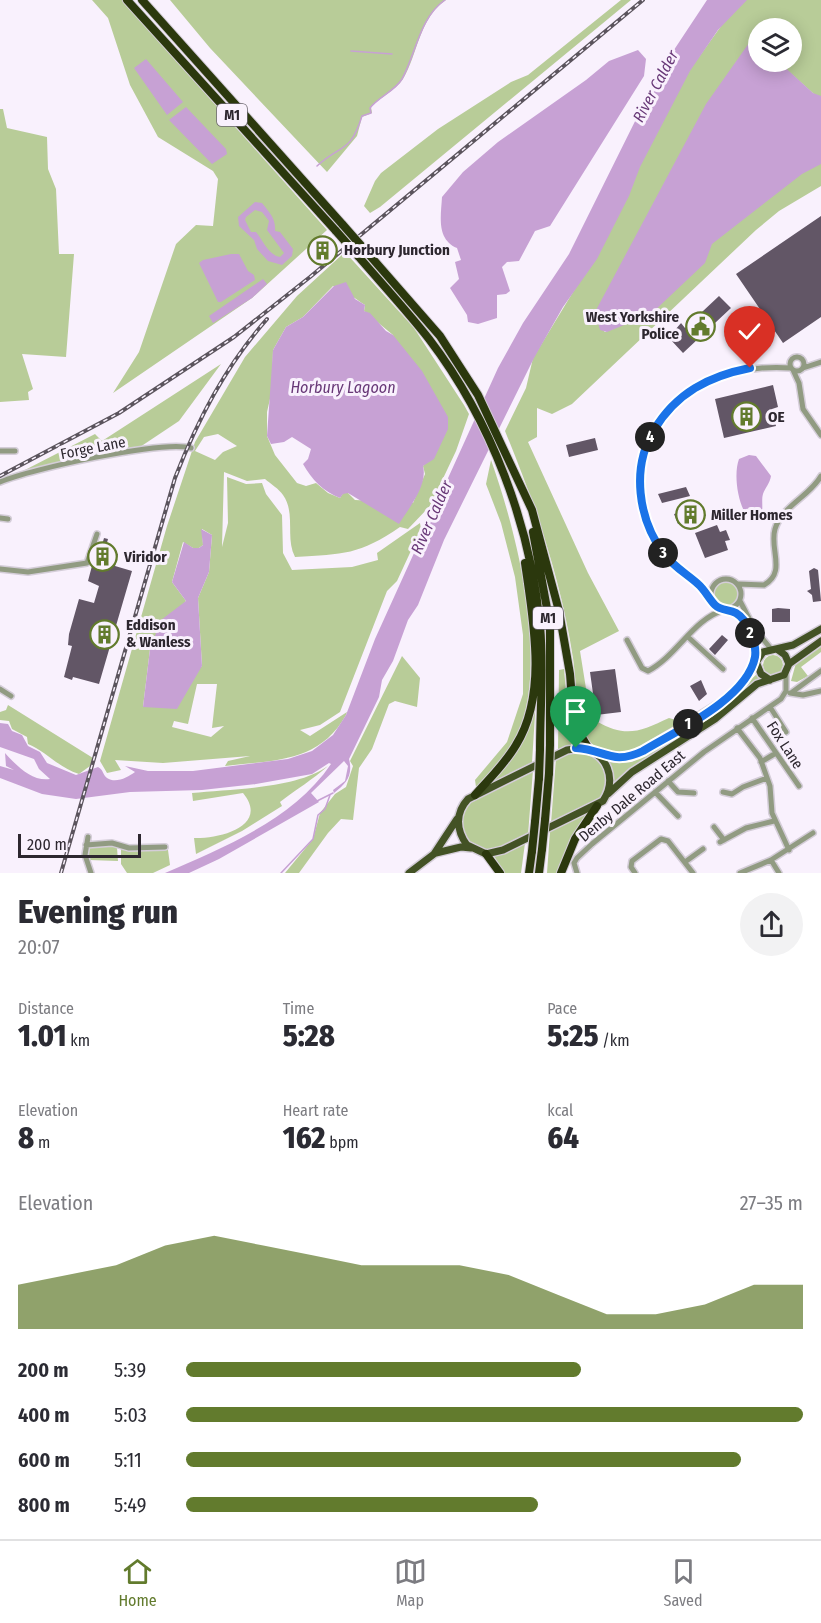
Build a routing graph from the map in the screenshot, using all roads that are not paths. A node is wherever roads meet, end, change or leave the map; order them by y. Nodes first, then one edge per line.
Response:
1 (127, 0) edge
2 (142, 0) edge
3 (801, 359) junction
4 (792, 360) junction
5 (821, 362) edge
6 (814, 363) junction
7 (779, 366) junction
8 (792, 369) junction
9 (802, 369) junction
10 (799, 383) junction
11 (821, 435) edge
12 (191, 448) dead end
13 (0, 451) edge
14 (15, 451) dead end
15 (821, 476) edge
16 (0, 482) edge
17 (523, 493) junction
18 (0, 518) edge
19 (8, 519) dead end
20 (520, 528) junction
21 (97, 534) dead end
22 (0, 569) edge
23 (698, 584) junction
24 (715, 584) junction
25 (738, 584) junction
26 (751, 586) junction
27 (742, 594) junction
28 (712, 601) junction
29 (740, 601) junction
30 (726, 610) junction
31 (710, 615) junction
32 (821, 629) edge
33 (688, 637) junction
34 (627, 640) dead end
35 (821, 641) edge
36 (755, 649) junction
37 (774, 649) junction
38 (758, 661) junction
39 (789, 664) junction
40 (723, 669) dead end
41 (821, 671) edge
42 (786, 672) junction
43 (774, 679) junction
44 (741, 684) junction
45 (0, 689) edge
46 (787, 691) junction
47 (821, 691) edge
48 (11, 696) dead end
49 (770, 707) junction
50 (752, 717) junction
51 (737, 728) junction
52 (786, 732) dead end
53 (592, 751) junction
54 (776, 753) junction
55 (761, 762) junction
56 (767, 778) junction
57 (668, 782) junction
58 (799, 786) dead end
59 (655, 792) junction
60 (723, 792) dead end
61 (694, 793) dead end
62 (732, 794) junction
63 (475, 795) junction
64 (607, 795) junction
65 (734, 801) dead end
66 (597, 806) junction
67 (678, 816) dead end
68 (459, 817) junction
69 (774, 821) junction
70 (714, 827) dead end
71 (88, 837) dead end
72 (811, 837) dead end
73 (86, 845) junction
74 (165, 847) dead end
75 (471, 848) junction
76 (703, 849) dead end
77 (789, 850) junction
78 (434, 854) junction
79 (486, 854) junction
80 (771, 860) junction
81 (685, 862) junction
82 (741, 869) edge
83 (91, 873) edge
84 (409, 873) edge
85 (500, 873) edge
86 (529, 873) edge
87 (539, 873) edge
88 (561, 873) edge
89 (577, 873) edge
90 (634, 873) edge
91 (693, 873) edge
92 (779, 873) edge

1 - 20 highway, M1, bridge
2 - 17 highway, M1, bridge
3 - 4 street
3 - 6 street
3 - 9 street
4 - 7 street
4 - 8 street
5 - 6 street
6 - 9 street
7 - 8 street
7 - 23 street
8 - 9 street
8 - 10 street
9 - 10 street
10 - 11 street
12 - 16 street, Forge Lane
13 - 14 street
15 - 26 street
17 - 53 highway
17 - 87 highway, M1, bridge
18 - 19 street
20 - 63 highway
20 - 86 highway, M1, bridge
21 - 22 street
23 - 24 street
23 - 28 street
24 - 25 street
24 - 28 street
25 - 26 street
25 - 27 street
26 - 27 street
27 - 29 street
28 - 30 street
28 - 31 street
29 - 30 street
29 - 37 street
30 - 31 street
30 - 36 street
31 - 33 street
32 - 37 main road
33 - 34 street
33 - 40 street
35 - 39 main road
36 - 38 street
36 - 44 street
37 - 38 main road
37 - 39 main road
38 - 43 main road
38 - 44 main road
39 - 42 main road
41 - 46 street, Denby Dale Road East
42 - 43 main road
42 - 46 street
43 - 46 street
43 - 64 main road
44 - 53 main road
45 - 48 street
46 - 47 street
46 - 49 street, Denby Dale Road East
49 - 50 street, Denby Dale Road East
49 - 52 street
50 - 51 street, Denby Dale Road East
50 - 54 street, Fox Lane
51 - 55 street
51 - 57 street, Denby Dale Road East
53 - 63 main road
53 - 64 main road
54 - 55 street
54 - 58 street, Fox Lane
55 - 56 street
56 - 62 street
56 - 69 street
57 - 59 street, Denby Dale Road East
57 - 61 street
59 - 67 street
59 - 89 street, Denby Dale Road East
60 - 62 street
62 - 65 street
63 - 68 main road
64 - 66 main road
66 - 79 main road
66 - 88 highway
68 - 75 main road
68 - 78 main road
69 - 70 street
69 - 77 street
71 - 73 street
72 - 77 street
73 - 74 street
73 - 83 street
75 - 78 main road
75 - 79 main road
76 - 81 street
77 - 80 street
78 - 84 main road
79 - 85 highway
80 - 82 street
80 - 92 street
81 - 90 street
81 - 91 street

